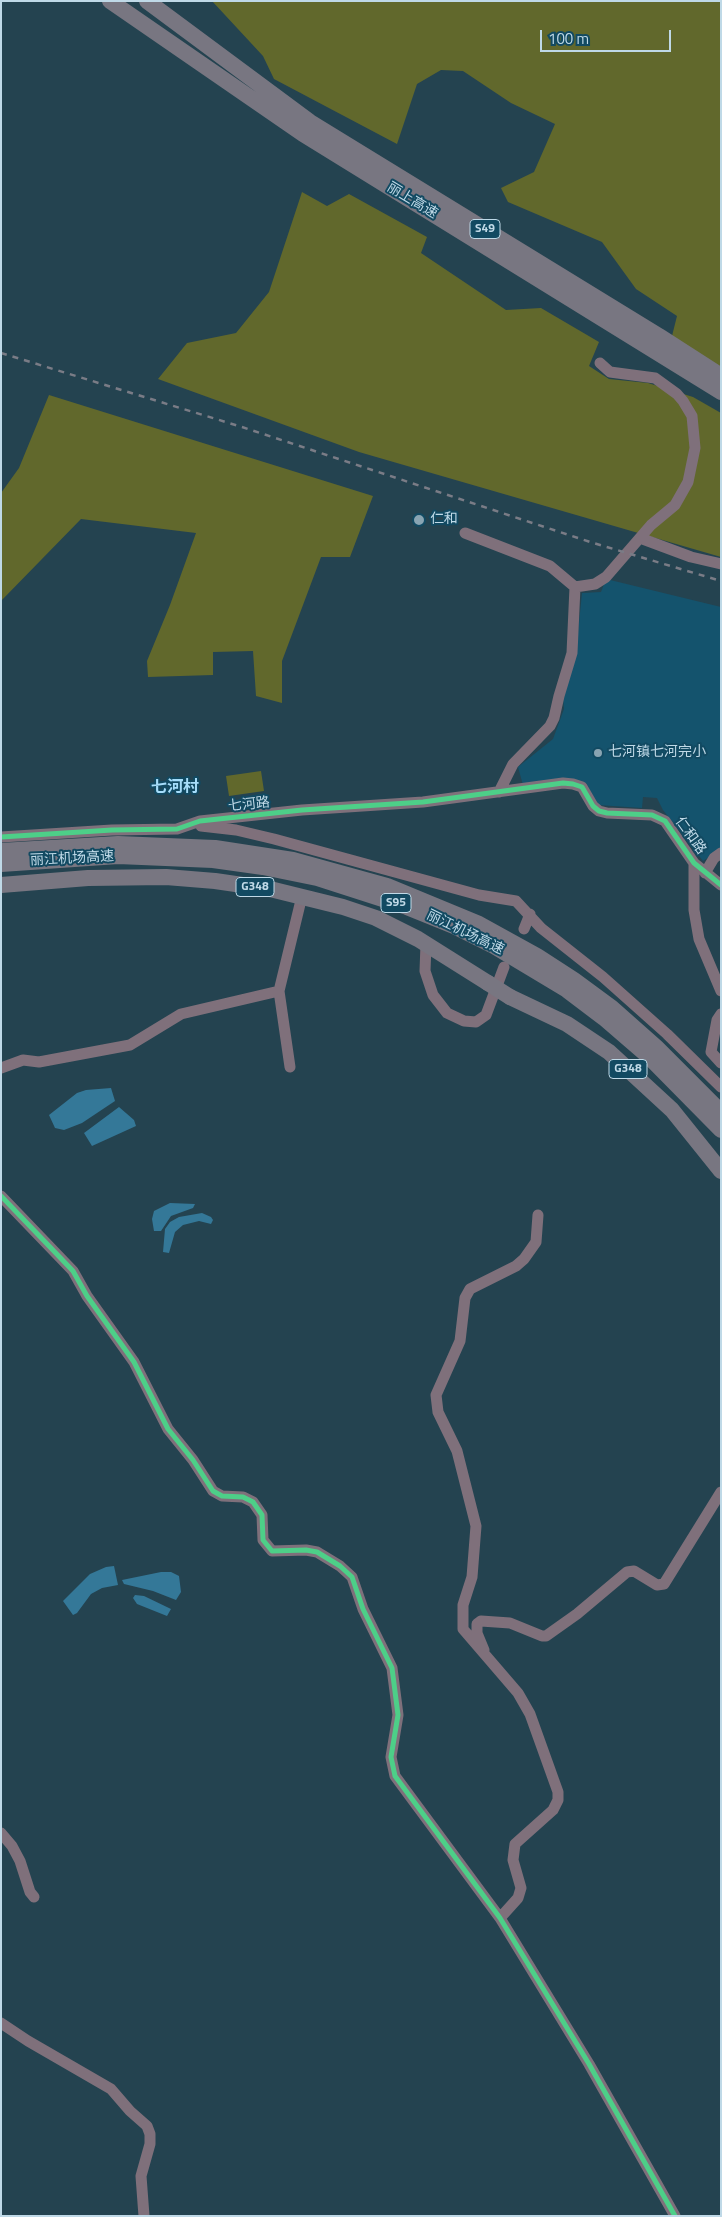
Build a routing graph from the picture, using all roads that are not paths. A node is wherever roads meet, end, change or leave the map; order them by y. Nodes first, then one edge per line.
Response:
1 (110, 1) edge
2 (147, 1) edge
3 (656, 342) junction
4 (600, 362) dead end
5 (721, 376) edge
6 (721, 392) edge
7 (465, 533) dead end
8 (640, 538) junction
9 (721, 564) edge
10 (575, 587) junction
11 (499, 792) junction
12 (190, 824) junction
13 (1, 837) edge
14 (1, 851) edge
15 (721, 853) edge
16 (694, 863) junction
17 (1, 864) edge
18 (705, 873) junction
19 (1, 885) edge
20 (721, 885) edge
21 (302, 896) junction
22 (530, 914) junction
23 (524, 929) dead end
24 (426, 944) junction
25 (504, 966) dead end
26 (279, 991) junction
27 (721, 992) edge
28 (721, 1014) edge
29 (721, 1063) edge
30 (290, 1067) dead end
31 (1, 1068) edge
32 (721, 1087) edge
33 (721, 1112) edge
34 (721, 1130) edge
35 (721, 1171) edge
36 (1, 1196) edge
37 (538, 1215) dead end
38 (721, 1492) edge
39 (488, 1658) junction
40 (1, 1833) edge
41 (34, 1897) dead end
42 (500, 1918) junction
43 (1, 2022) edge
44 (144, 2216) edge
45 (675, 2216) edge

1 - 3 highway, 丽上高速 / S49
2 - 3 highway, 丽上高速 / S49
3 - 5 highway, 丽上高速 / S49
3 - 6 highway, 丽上高速 / S49
4 - 8 street
7 - 10 street
8 - 9 street
8 - 10 street
10 - 11 street
11 - 12 street, 七河路
11 - 16 street, 仁和路
12 - 13 street, 七河路
12 - 22 street
14 - 33 highway, 丽江机场高速 / S95
15 - 18 street
16 - 18 street, 仁和路
16 - 27 street
17 - 34 highway, 丽江机场高速 / S95
18 - 20 street, 仁和路
19 - 21 highway, G348
21 - 24 highway, G348
21 - 26 street
22 - 23 street
22 - 32 street
24 - 25 street
24 - 35 highway, G348, bridge
26 - 30 street
26 - 31 street
28 - 29 street
36 - 42 street
37 - 39 street
38 - 39 street
39 - 42 street
40 - 41 street
42 - 45 street
43 - 44 street

